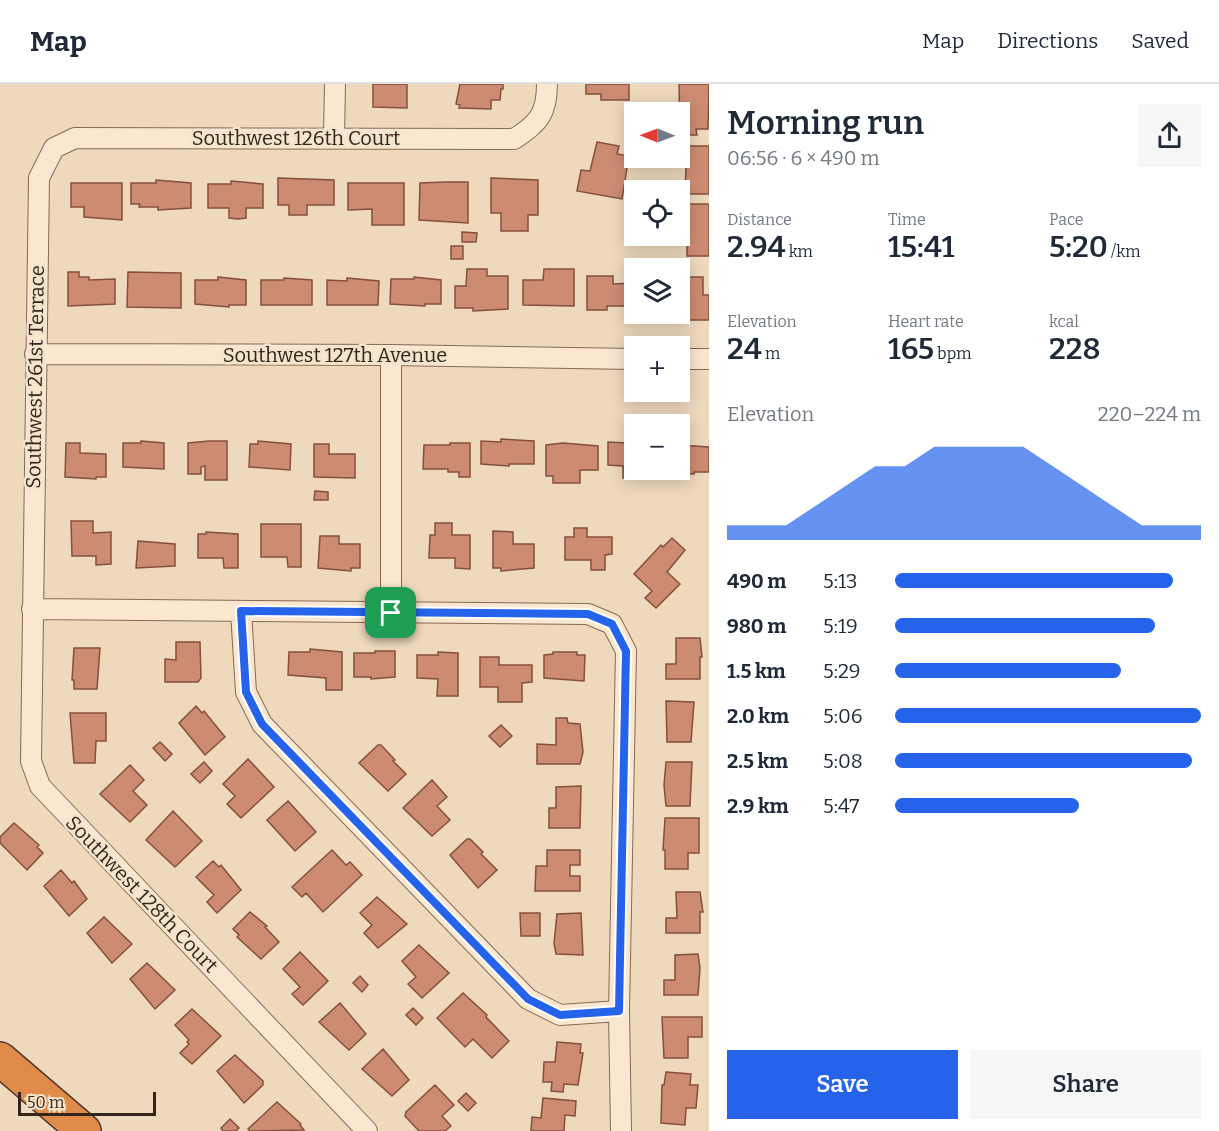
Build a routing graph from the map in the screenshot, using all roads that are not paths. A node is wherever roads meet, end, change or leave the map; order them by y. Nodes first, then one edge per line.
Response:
1 (334, 84) edge
2 (547, 84) edge
3 (334, 138) junction
4 (54, 148) joint
5 (35, 354) junction
6 (391, 355) junction
7 (624, 359) edge
8 (690, 359) edge
9 (709, 360) edge
10 (32, 609) junction
11 (241, 611) junction
12 (391, 613) junction
13 (619, 1011) junction
14 (0, 1059) edge
15 (84, 1131) edge
16 (367, 1131) edge
17 (621, 1131) edge

1 - 3 street
2 - 3 street, Southwest 126th Court
3 - 4 street, Southwest 126th Court
4 - 5 street, Southwest 261st Terrace
5 - 6 street, Southwest 127th Avenue
5 - 10 street, Southwest 261st Terrace
6 - 7 street, Southwest 127th Avenue
6 - 12 street
8 - 9 street
10 - 11 street
10 - 16 street, Southwest 128th Court
11 - 12 street
11 - 13 street
12 - 13 street
13 - 17 street
14 - 15 highway

